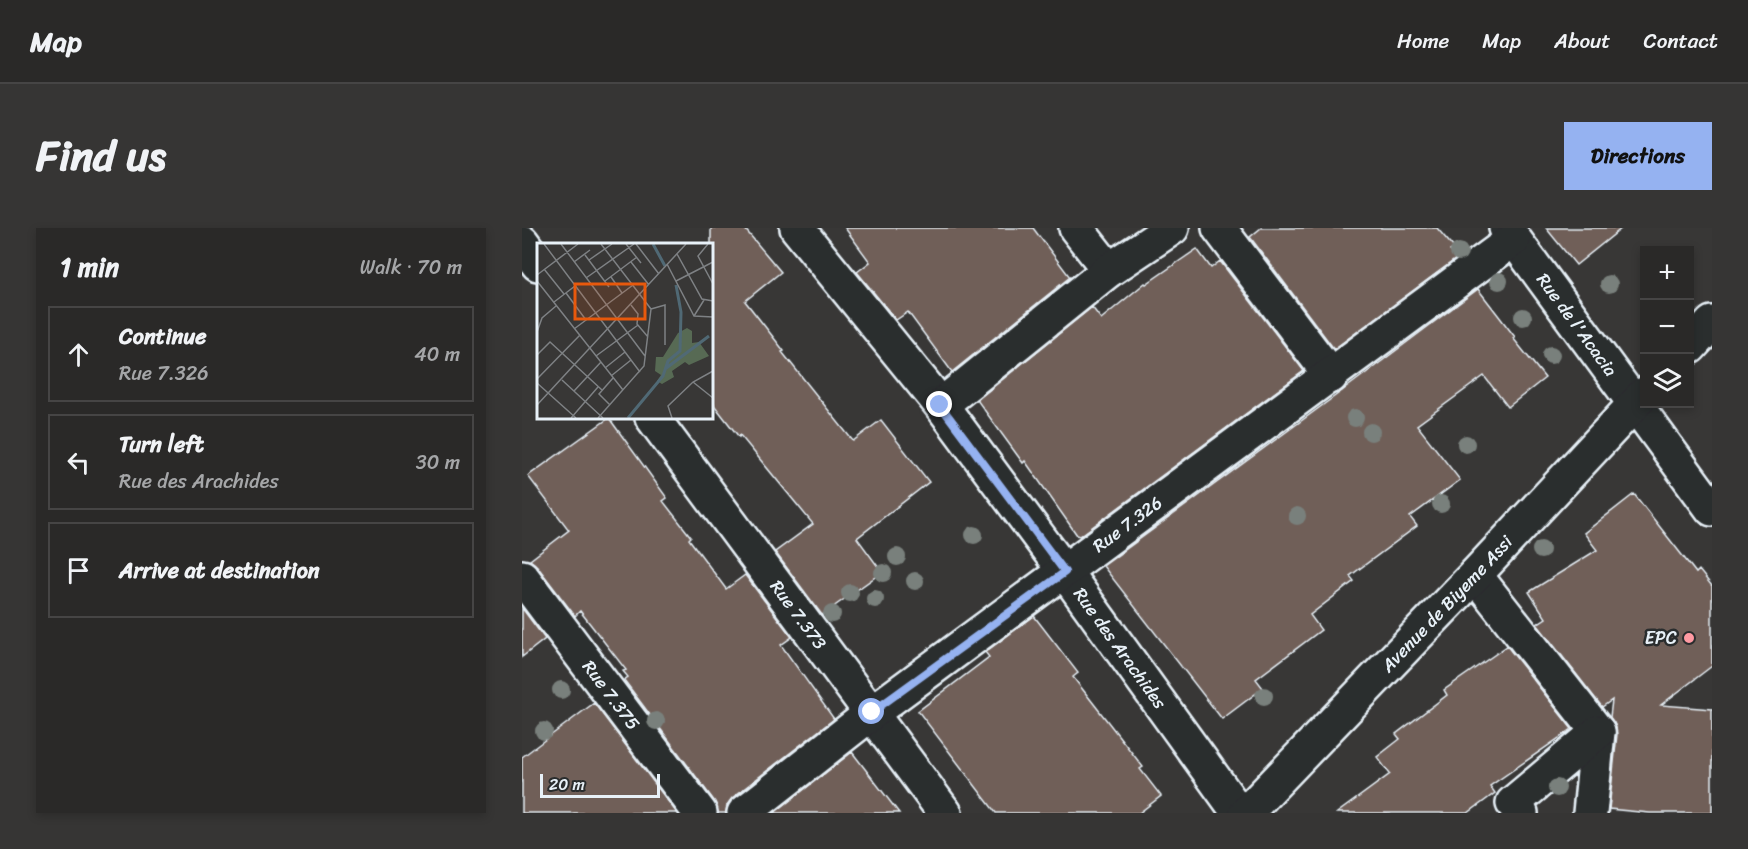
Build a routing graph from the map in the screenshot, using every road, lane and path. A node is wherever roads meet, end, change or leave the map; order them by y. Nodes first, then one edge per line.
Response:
1 (798, 228) edge
2 (1076, 228) edge
3 (1172, 228) edge
4 (1219, 228) edge
5 (1510, 234) edge
6 (1108, 270) junction
7 (1712, 323) edge
8 (1694, 342) edge
9 (1331, 376) junction
10 (1640, 399) edge
11 (940, 405) junction
12 (1646, 408) edge
13 (653, 418) edge
14 (1712, 509) edge
15 (1065, 572) junction
16 (1475, 575) junction
17 (522, 577) edge
18 (872, 712) junction
19 (1598, 732) junction
20 (700, 813) edge
21 (744, 813) edge
22 (945, 813) edge
23 (1239, 813) edge
24 (1246, 813) edge
25 (1521, 813) edge
26 (1590, 813) edge

1 - 11 street, Rue des Arachides
2 - 6 street
3 - 6 street
4 - 9 street
5 - 9 street, Rue 7.326
5 - 10 street, Rue de l'Acacia
6 - 11 street
7 - 8 street
9 - 15 street, Rue 7.326
10 - 16 street, Avenue de Biyeme Assi
11 - 15 street, Rue des Arachides
12 - 14 street, Rue de l'Acacia
13 - 18 street, Rue 7.373
15 - 18 street, Rue 7.326
15 - 23 street, Rue des Arachides
16 - 19 street
16 - 24 street, Avenue de Biyeme Assi
17 - 20 street, Rue 7.375
18 - 21 street, Rue 7.326
18 - 22 street, Rue 7.373
19 - 25 street
19 - 26 street

